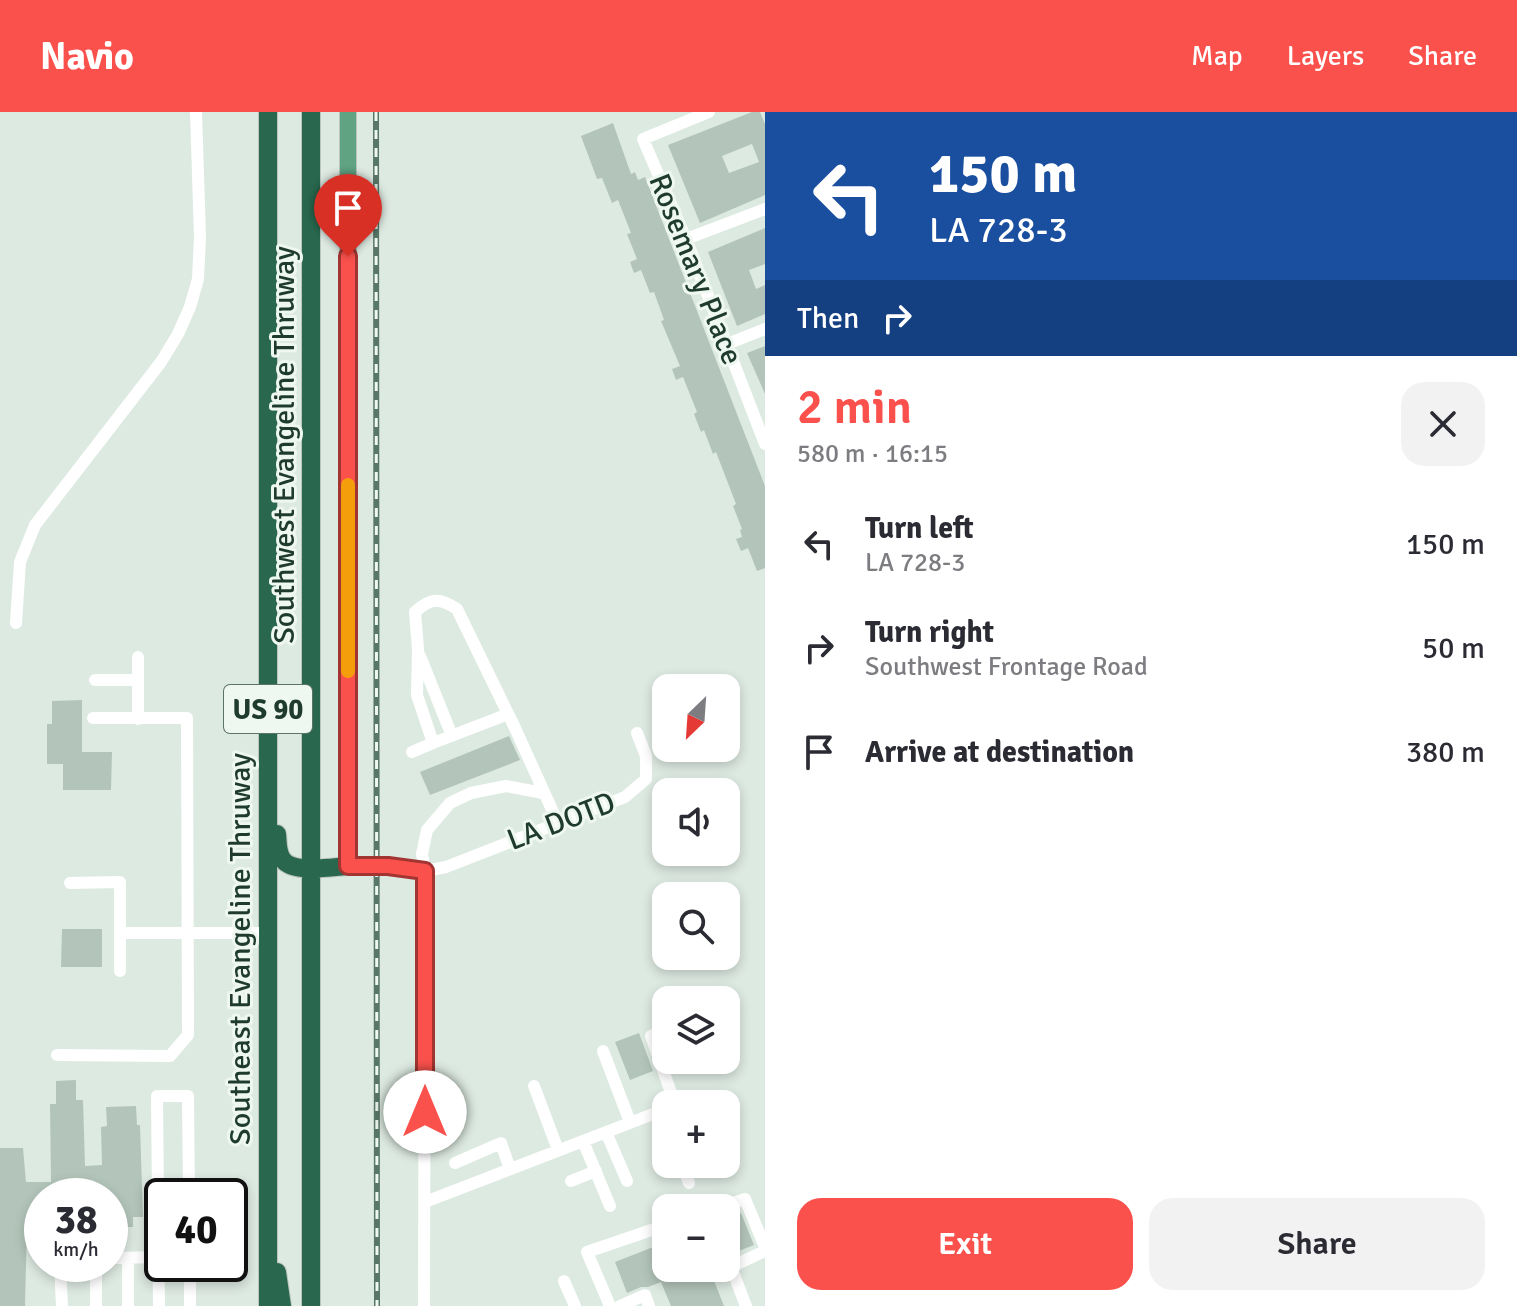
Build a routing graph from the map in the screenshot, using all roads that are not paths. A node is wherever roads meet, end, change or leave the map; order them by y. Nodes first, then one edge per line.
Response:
1 (196, 112) edge
2 (268, 112) edge
3 (311, 112) edge
4 (348, 112) edge
5 (709, 112) edge
6 (765, 209) edge
7 (686, 239) junction
8 (765, 329) edge
9 (727, 344) junction
10 (765, 444) edge
11 (16, 623) dead end
12 (418, 649) junction
13 (138, 657) dead end
14 (95, 680) dead end
15 (138, 680) junction
16 (508, 714) junction
17 (93, 718) dead end
18 (138, 719) junction
19 (637, 733) dead end
20 (452, 736) junction
21 (433, 743) junction
22 (412, 752) dead end
23 (543, 793) junction
24 (268, 809) junction
25 (312, 820) junction
26 (558, 823) junction
27 (348, 866) junction
28 (312, 868) junction
29 (425, 871) junction
30 (70, 883) dead end
31 (120, 933) junction
32 (187, 933) junction
33 (268, 933) junction
34 (120, 971) dead end
35 (603, 1051) dead end
36 (57, 1055) dead end
37 (534, 1086) dead end
38 (652, 1115) edge
39 (630, 1122) junction
40 (606, 1132) junction
41 (583, 1141) junction
42 (558, 1150) junction
43 (455, 1163) dead end
44 (510, 1169) junction
45 (596, 1171) junction
46 (159, 1178) edge
47 (189, 1178) edge
48 (687, 1178) edge
49 (571, 1181) dead end
50 (627, 1181) dead end
51 (689, 1183) dead end
52 (740, 1201) edge
53 (269, 1202) junction
54 (425, 1202) junction
55 (610, 1206) dead end
56 (652, 1230) edge
57 (765, 1249) edge
58 (128, 1258) edge
59 (144, 1258) edge
60 (564, 1281) dead end
61 (61, 1282) edge
62 (96, 1282) edge
63 (128, 1282) edge
64 (159, 1282) edge
65 (190, 1282) edge
66 (62, 1306) edge
67 (96, 1306) edge
68 (128, 1306) edge
69 (159, 1306) edge
70 (190, 1306) edge
71 (268, 1306) edge
72 (282, 1306) edge
73 (311, 1306) edge
74 (424, 1306) edge
75 (575, 1306) edge
76 (610, 1306) edge
77 (620, 1306) edge
78 (649, 1306) edge
79 (746, 1306) edge

1 - 11 street
2 - 24 highway, Southeast Evangeline Thruway / US 90
3 - 25 highway, Southwest Evangeline Thruway / US 90
4 - 27 main road
5 - 7 street, Rosemary Place
6 - 7 street
7 - 9 street, Rosemary Place
8 - 9 street
9 - 10 street, Rosemary Place
12 - 16 street
12 - 20 street
12 - 21 street
13 - 15 street
14 - 15 street
15 - 18 street
16 - 20 street
16 - 23 street
17 - 18 street
18 - 32 street
19 - 26 street, LA DOTD
20 - 21 street
21 - 22 street
23 - 26 street
23 - 29 street
24 - 28 highway
24 - 33 highway, Southeast Evangeline Thruway / US 90
25 - 27 highway
25 - 28 highway, Southwest Evangeline Thruway / US 90
26 - 29 street, LA DOTD
27 - 28 highway
27 - 29 street
28 - 73 highway, Southwest Evangeline Thruway / US 90
29 - 54 street
30 - 31 street
31 - 32 street
31 - 34 street
32 - 33 street
32 - 36 street
33 - 53 highway, Southeast Evangeline Thruway / US 90
35 - 39 street
37 - 42 street
38 - 39 street
39 - 40 street
40 - 41 street
40 - 50 street
41 - 42 street
41 - 45 street
42 - 44 street
43 - 44 street
44 - 54 street
45 - 49 street
45 - 55 street
46 - 47 street
48 - 51 street
52 - 57 street
53 - 71 highway, Southeast Evangeline Thruway / US 90
53 - 72 highway
54 - 74 street
56 - 76 street
57 - 79 street
58 - 59 street
60 - 75 street
61 - 66 street
62 - 67 street
63 - 68 street
64 - 69 street
65 - 70 street
77 - 78 street

